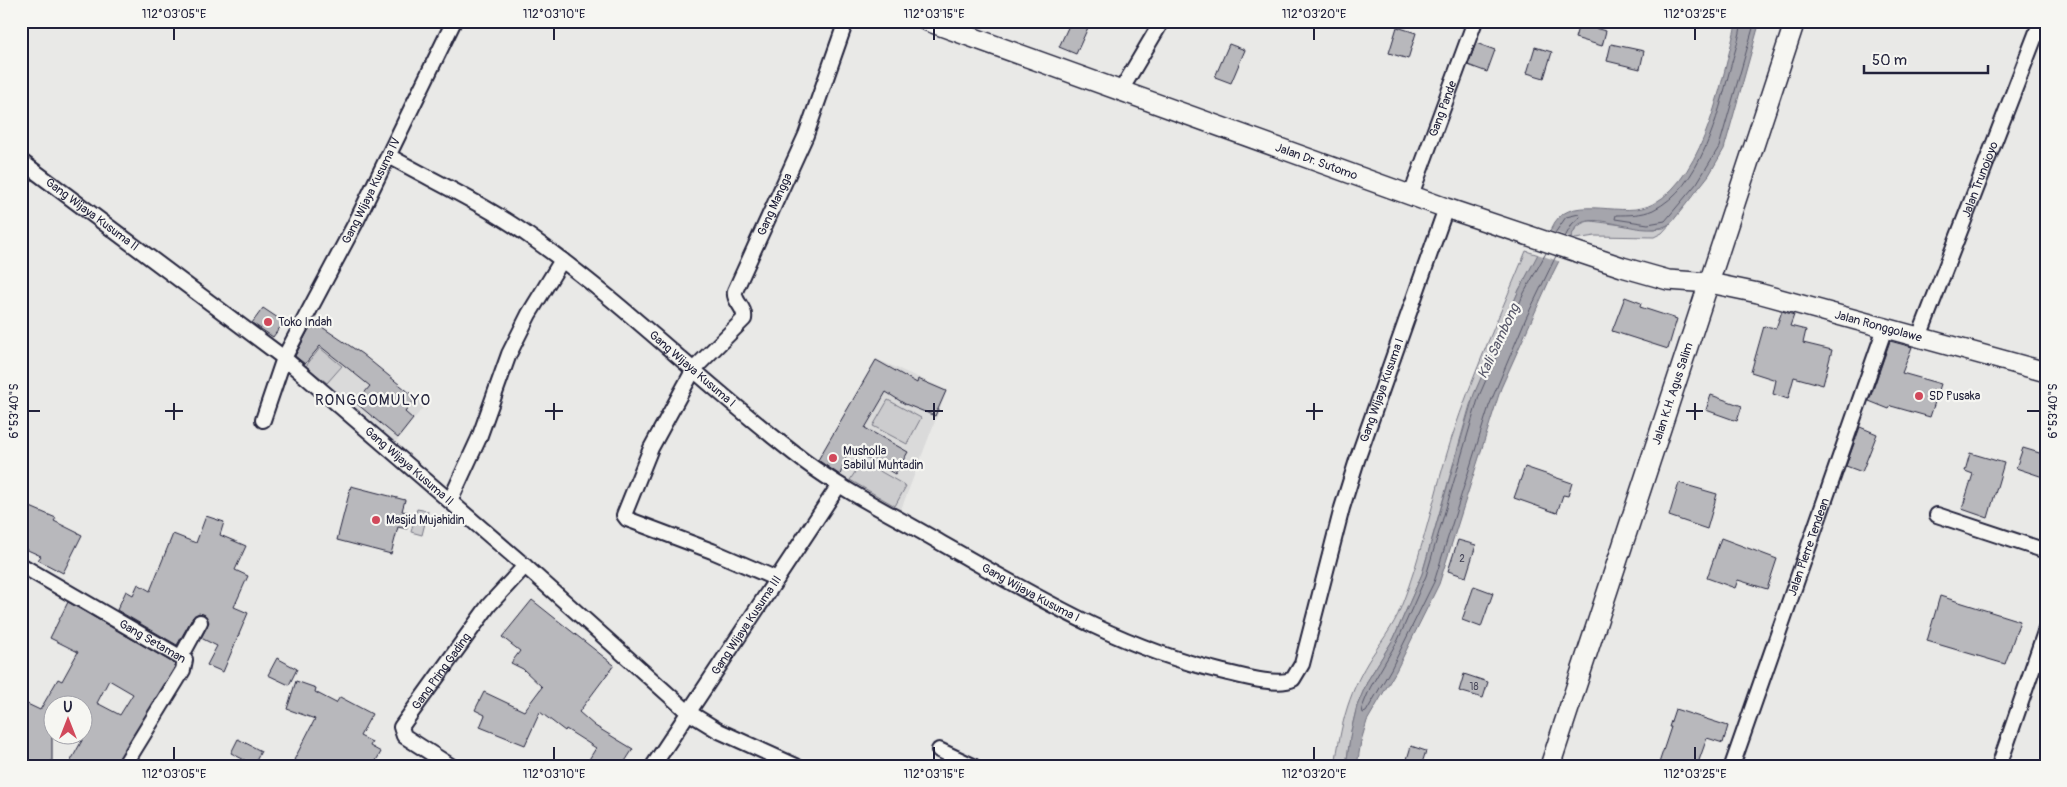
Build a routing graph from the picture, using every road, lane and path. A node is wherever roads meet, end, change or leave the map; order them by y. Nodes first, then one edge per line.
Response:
1 (454, 21) edge
2 (846, 21) edge
3 (927, 21) edge
4 (1162, 21) edge
5 (1475, 21) edge
6 (2041, 21) edge
7 (1790, 23) edge
8 (1120, 92) junction
9 (389, 156) junction
10 (21, 161) edge
11 (1411, 195) junction
12 (1446, 208) junction
13 (562, 260) junction
14 (1710, 283) junction
15 (1885, 328) junction
16 (1919, 337) junction
17 (284, 358) junction
18 (694, 369) junction
19 (2046, 372) edge
20 (263, 420) dead end
21 (839, 485) junction
22 (450, 501) junction
23 (1937, 516) dead end
24 (2046, 551) edge
25 (21, 565) edge
26 (525, 566) junction
27 (777, 579) junction
28 (200, 622) dead end
29 (2046, 629) edge
30 (181, 657) junction
31 (688, 712) junction
32 (939, 750) dead end
33 (124, 766) edge
34 (451, 766) edge
35 (653, 766) edge
36 (796, 766) edge
37 (973, 766) edge
38 (1550, 766) edge
39 (1732, 766) edge
40 (1999, 766) edge

1 - 9 street, Gang Wijaya Kusuma IV
2 - 18 street, Gang Mangga
3 - 8 main road, Jalan Dr. Sutomo
4 - 8 street
5 - 11 street, Gang Pande
6 - 16 street, Jalan Trunojoyo
7 - 14 main road, Jalan K.H. Agus Salim
8 - 11 main road, Jalan Dr. Sutomo
9 - 13 street, Gang Wijaya Kusuma I
9 - 17 street, Gang Wijaya Kusuma IV
10 - 17 street, Gang Wijaya Kusuma II
11 - 12 main road, Jalan Dr. Sutomo
12 - 14 main road, Jalan Dr. Sutomo
12 - 21 street, Gang Wijaya Kusuma I
13 - 18 street, Gang Wijaya Kusuma I
13 - 22 street
14 - 15 main road, Jalan Ronggolawe
14 - 38 main road, Jalan K.H. Agus Salim
15 - 16 main road, Jalan Ronggolawe
15 - 39 street, Jalan Pierre Tendean
16 - 19 main road, Jalan Ronggolawe
17 - 20 street, Gang Wijaya Kusuma IV
17 - 22 street, Gang Wijaya Kusuma II
18 - 21 street, Gang Wijaya Kusuma I
18 - 27 street
21 - 27 street, Gang Wijaya Kusuma III
22 - 26 street, Gang Wijaya Kusuma II
23 - 24 street
25 - 30 street, Gang Setaman
26 - 31 street, Gang Wijaya Kusuma II
26 - 34 street, Gang Pring Gading
27 - 31 street, Gang Wijaya Kusuma III
28 - 30 street
29 - 40 street
30 - 33 street, Gang Setaman
31 - 35 street, Gang Wijaya Kusuma III
31 - 36 street, Gang Wijaya Kusuma II
32 - 37 street

